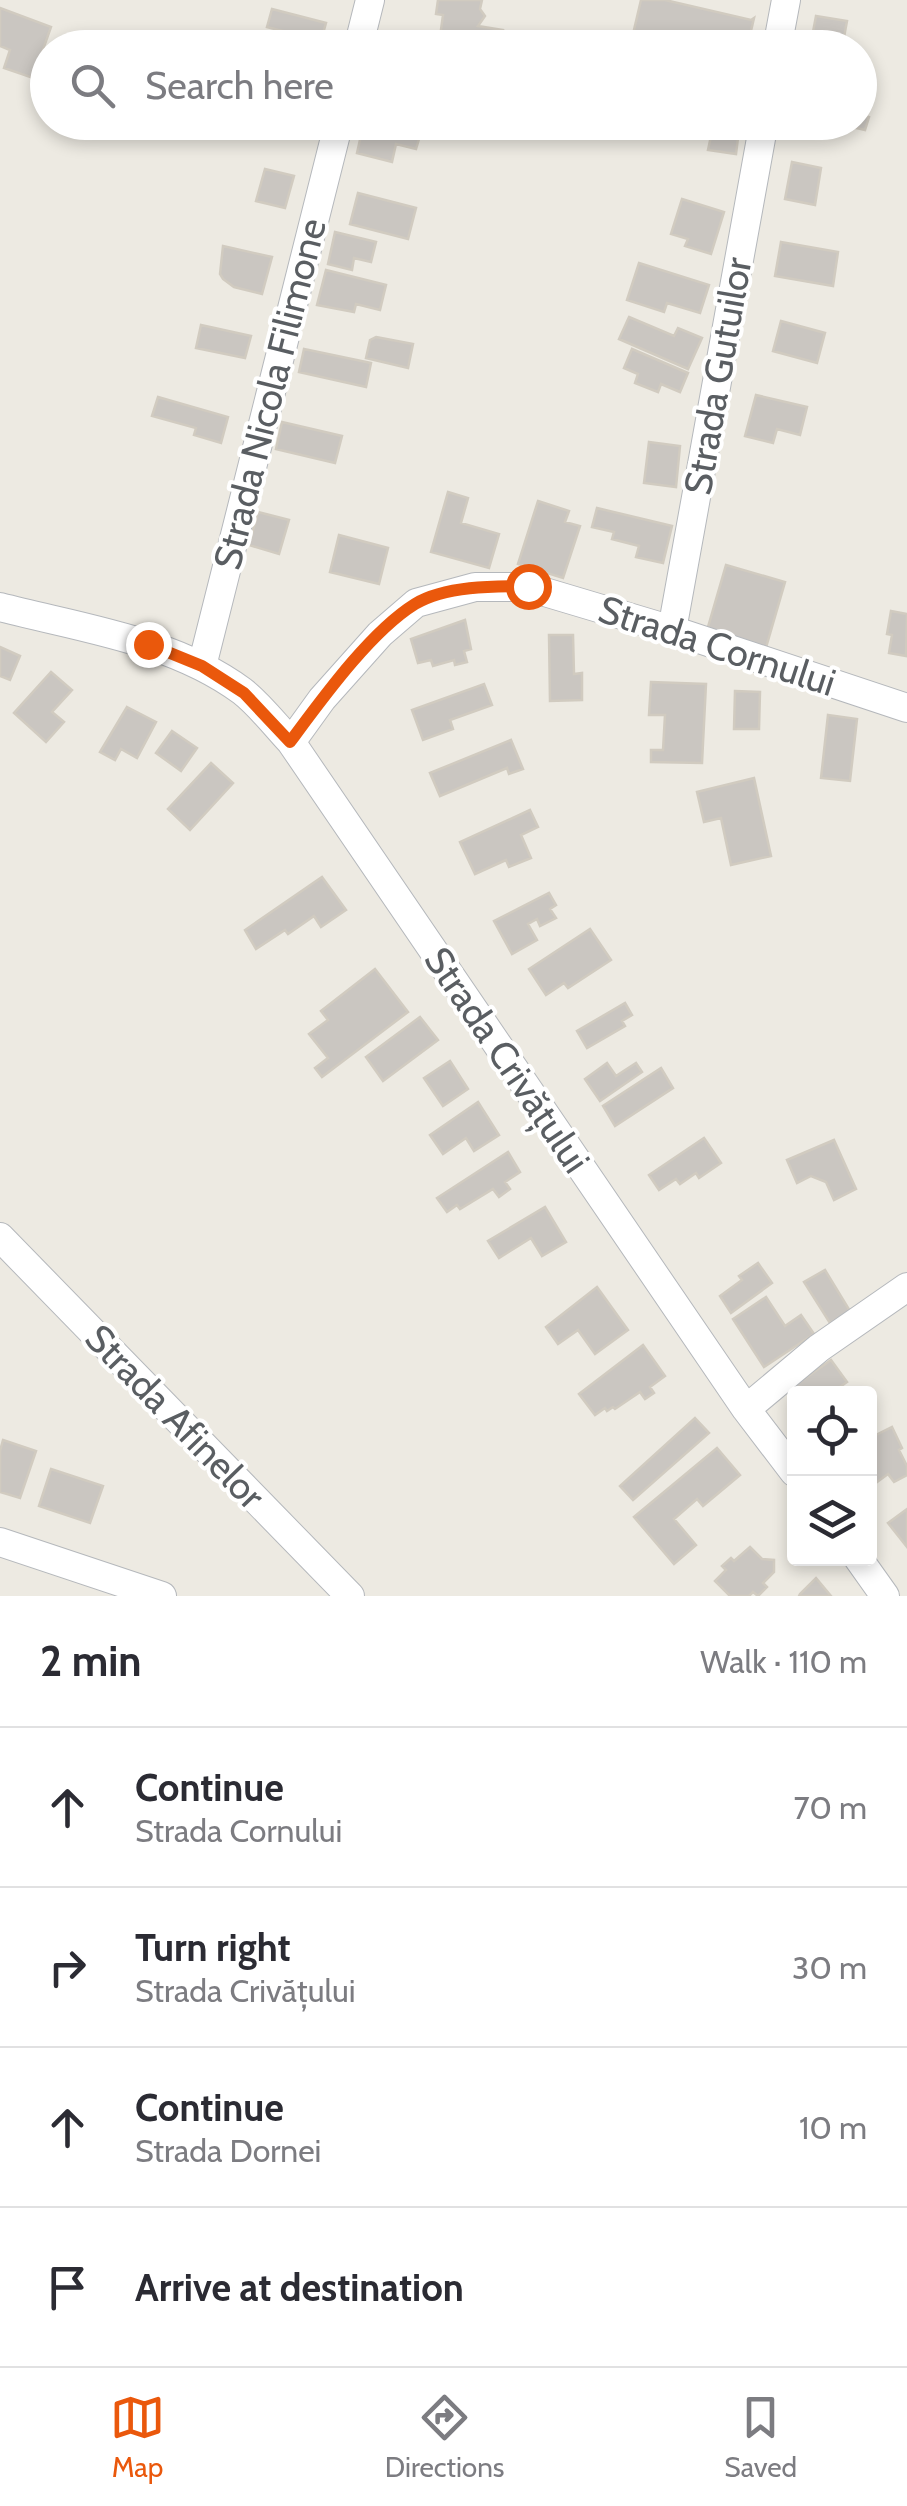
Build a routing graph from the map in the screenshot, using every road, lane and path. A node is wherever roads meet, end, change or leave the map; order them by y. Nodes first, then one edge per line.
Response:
1 (370, 0) edge
2 (786, 0) edge
3 (362, 30) edge
4 (780, 30) edge
5 (334, 140) edge
6 (761, 140) edge
7 (0, 607) edge
8 (672, 630) junction
9 (202, 666) junction
10 (907, 708) edge
11 (290, 742) junction
12 (0, 1237) edge
13 (907, 1287) edge
14 (746, 1408) junction
15 (787, 1463) edge
16 (0, 1542) edge
17 (864, 1566) edge
18 (162, 1596) edge
19 (350, 1596) edge
20 (886, 1596) edge

1 - 3 street
2 - 4 street
5 - 9 street, Strada Nicola Filimone
6 - 8 street, Strada Gutuilor
7 - 9 street, Strada Crivățului
8 - 10 street, Strada Cornului
8 - 11 street, Strada Cornului
9 - 11 street, Strada Crivățului
11 - 14 street, Strada Crivățului
12 - 19 street, Strada Afinelor
13 - 14 street
14 - 15 street, Strada Crivățului
16 - 18 street
17 - 20 street

